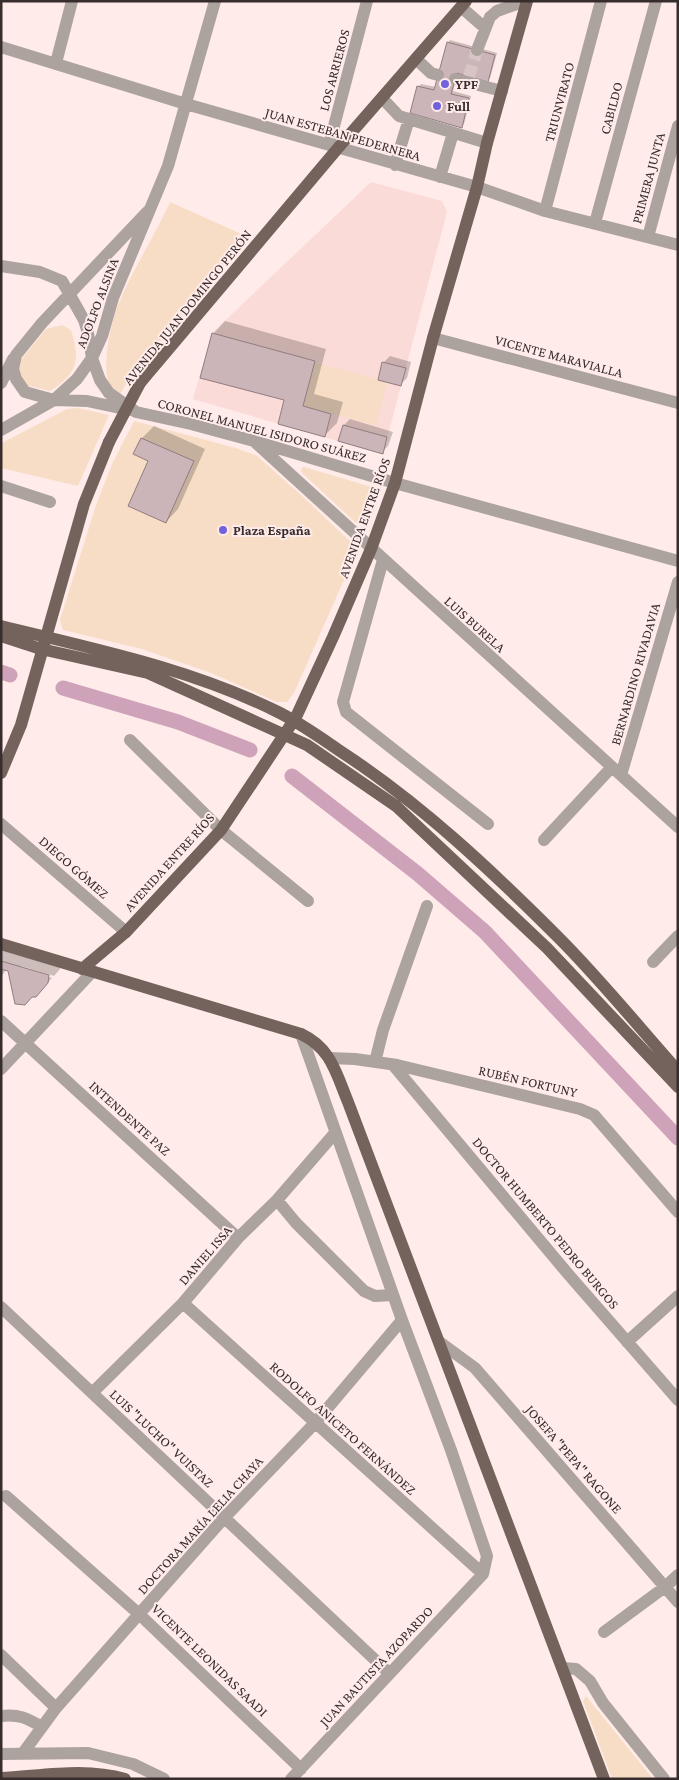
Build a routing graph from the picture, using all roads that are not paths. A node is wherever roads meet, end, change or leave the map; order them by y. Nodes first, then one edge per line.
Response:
1 (72, 1) edge
2 (215, 1) edge
3 (367, 1) edge
4 (526, 1) edge
5 (601, 1) edge
6 (656, 1) edge
7 (464, 4) edge
8 (485, 28) junction
9 (1, 47) edge
10 (477, 50) tunnel mouth
11 (416, 59) junction
12 (56, 64) junction
13 (438, 75) dead end
14 (464, 79) dead end
15 (502, 91) junction
16 (382, 98) junction
17 (186, 104) junction
18 (409, 119) junction
19 (678, 126) edge
20 (452, 132) junction
21 (487, 143) junction
22 (334, 147) junction
23 (396, 165) junction
24 (440, 176) junction
25 (477, 187) junction
26 (153, 206) junction
27 (545, 211) junction
28 (595, 224) junction
29 (648, 237) junction
30 (678, 245) edge
31 (1, 266) edge
32 (70, 293) junction
33 (433, 338) junction
34 (16, 355) junction
35 (92, 358) junction
36 (1, 383) edge
37 (54, 400) junction
38 (678, 403) edge
39 (136, 412) junction
40 (1, 430) edge
41 (254, 441) junction
42 (395, 483) junction
43 (1, 486) edge
44 (50, 502) dead end
45 (371, 549) junction
46 (383, 560) junction
47 (678, 561) edge
48 (678, 582) edge
49 (1, 626) edge
50 (1, 636) edge
51 (43, 643) junction
52 (293, 721) junction
53 (284, 733) junction
54 (130, 740) dead end
55 (616, 772) junction
56 (1, 773) edge
57 (1, 824) edge
58 (488, 824) dead end
59 (678, 828) edge
60 (221, 830) junction
61 (544, 840) dead end
62 (308, 902) dead end
63 (427, 906) dead end
64 (126, 932) junction
65 (678, 936) edge
66 (1, 944) edge
67 (653, 962) dead end
68 (87, 970) junction
69 (1, 1021) edge
70 (301, 1034) junction
71 (25, 1043) junction
72 (329, 1058) junction
73 (375, 1062) junction
74 (393, 1065) junction
75 (1, 1069) edge
76 (678, 1070) edge
77 (678, 1087) edge
78 (336, 1133) junction
79 (278, 1200) junction
80 (678, 1212) edge
81 (238, 1238) junction
82 (394, 1295) junction
83 (678, 1296) edge
84 (183, 1303) junction
85 (1, 1307) edge
86 (402, 1320) junction
87 (627, 1342) junction
88 (441, 1343) junction
89 (92, 1393) junction
90 (678, 1400) edge
91 (314, 1423) junction
92 (6, 1496) dead end
93 (224, 1518) junction
94 (483, 1574) junction
95 (678, 1575) edge
96 (665, 1587) junction
97 (678, 1602) edge
98 (139, 1614) junction
99 (604, 1632) dead end
100 (1, 1655) edge
101 (563, 1668) junction
102 (389, 1673) junction
103 (56, 1708) junction
104 (1, 1716) edge
105 (42, 1727) junction
106 (23, 1753) junction
107 (1, 1754) edge
108 (302, 1769) junction
109 (1, 1778) edge
110 (124, 1779) edge
111 (164, 1779) edge
112 (291, 1779) edge
113 (604, 1779) edge
114 (664, 1779) edge

1 - 12 street
2 - 17 street, ADOLFO ALSINA
3 - 22 street, LOS ARRIEROS
4 - 8 street
4 - 15 main road, AVENIDA ENTRE RÍOS
5 - 27 street, TRIUNVIRATO
6 - 28 street, CABILDO
7 - 8 street
7 - 11 main road, AVENIDA JUAN DOMINGO PERÓN
8 - 10 street
9 - 12 street, JUAN ESTEBAN PEDERNERA
11 - 13 street
11 - 16 main road, AVENIDA JUAN DOMINGO PERÓN
12 - 17 street, JUAN ESTEBAN PEDERNERA
14 - 15 street
15 - 21 main road, AVENIDA ENTRE RÍOS
16 - 18 street
16 - 22 main road, AVENIDA JUAN DOMINGO PERÓN
17 - 22 street, JUAN ESTEBAN PEDERNERA
17 - 26 street, ADOLFO ALSINA
18 - 20 street
18 - 23 street
19 - 29 street, PRIMERA JUNTA
20 - 21 street
20 - 24 street
21 - 25 main road, AVENIDA ENTRE RÍOS
22 - 23 street, JUAN ESTEBAN PEDERNERA
22 - 51 main road, AVENIDA JUAN DOMINGO PERÓN, bridge
23 - 24 street, JUAN ESTEBAN PEDERNERA
24 - 25 street, JUAN ESTEBAN PEDERNERA
25 - 27 street, JUAN ESTEBAN PEDERNERA
25 - 33 main road, AVENIDA ENTRE RÍOS
26 - 32 street, ADOLFO ALSINA
26 - 35 street, ADOLFO ALSINA
27 - 28 street, JUAN ESTEBAN PEDERNERA
28 - 29 street, JUAN ESTEBAN PEDERNERA
29 - 30 street, JUAN ESTEBAN PEDERNERA
31 - 32 street, CORONEL MANUEL ISIDORO SUÁREZ
32 - 34 street, ADOLFO ALSINA
32 - 35 street, CORONEL MANUEL ISIDORO SUÁREZ
33 - 38 street, VICENTE MARAVIALLA
33 - 42 main road, AVENIDA ENTRE RÍOS
34 - 36 street, ADOLFO ALSINA
34 - 37 street
35 - 37 street, ADOLFO ALSINA
35 - 39 street, CORONEL MANUEL ISIDORO SUÁREZ
37 - 39 street
37 - 40 street, ADOLFO ALSINA
39 - 41 street, CORONEL MANUEL ISIDORO SUÁREZ
41 - 42 street, CORONEL MANUEL ISIDORO SUÁREZ
41 - 45 street, LUIS BURELA
42 - 45 main road, AVENIDA ENTRE RÍOS
42 - 47 street, CORONEL MANUEL ISIDORO SUÁREZ
43 - 44 street
45 - 46 street, LUIS BURELA
45 - 52 main road, AVENIDA ENTRE RÍOS
46 - 55 street, LUIS BURELA
46 - 58 street
48 - 55 street, BERNARDINO RIVADAVIA
49 - 51 main road
50 - 51 main road
51 - 52 main road
51 - 53 main road
51 - 56 main road, AVENIDA JUAN DOMINGO PERÓN
52 - 53 main road, AVENIDA ENTRE RÍOS
52 - 76 main road
53 - 60 main road, AVENIDA ENTRE RÍOS
53 - 77 main road
54 - 60 street
55 - 59 street, LUIS BURELA
55 - 61 street, BERNARDINO RIVADAVIA
57 - 64 street, DIEGO GÓMEZ
60 - 62 street
60 - 64 main road, AVENIDA ENTRE RÍOS
63 - 73 street
64 - 68 main road, AVENIDA ENTRE RÍOS
65 - 67 street
66 - 68 main road
68 - 70 main road
68 - 71 street
69 - 71 street, INTENDENTE PAZ
70 - 72 main road
70 - 78 street
71 - 75 street
71 - 81 street, INTENDENTE PAZ
72 - 73 street, RUBÉN FORTUNY
72 - 88 main road
73 - 74 street, RUBÉN FORTUNY
74 - 80 street, RUBÉN FORTUNY
74 - 87 street, DOCTOR HUMBERTO PEDRO BURGOS
78 - 79 street, DANIEL ISSA
78 - 82 street
79 - 81 street, DANIEL ISSA
79 - 82 street
81 - 84 street, DANIEL ISSA
82 - 86 street
83 - 87 street
84 - 89 street, DANIEL ISSA
84 - 91 street, RODOLFO ANICETO FERNÁNDEZ
85 - 89 street, LUIS "LUCHO" VUISTAZ
86 - 91 street, DOCTORA MARÍA LELIA CHAYA
86 - 94 street
87 - 90 street, DOCTOR HUMBERTO PEDRO BURGOS
88 - 96 street, JOSEFA "PEPA" RAGONE
88 - 101 main road
89 - 93 street, LUIS "LUCHO" VUISTAZ
91 - 93 street, DOCTORA MARÍA LELIA CHAYA
91 - 94 street, RODOLFO ANICETO FERNÁNDEZ
92 - 98 street, VICENTE LEONIDAS SAADI
93 - 98 street, DOCTORA MARÍA LELIA CHAYA
93 - 102 street, LUIS "LUCHO" VUISTAZ
94 - 102 street, JUAN BAUTISTA AZOPARDO
95 - 96 street
96 - 97 street, JOSEFA "PEPA" RAGONE
96 - 99 street
98 - 103 street, DOCTORA MARÍA LELIA CHAYA
98 - 108 street, VICENTE LEONIDAS SAADI
100 - 103 street
101 - 113 main road
101 - 114 street
102 - 108 street, JUAN BAUTISTA AZOPARDO
103 - 105 street, DOCTORA MARÍA LELIA CHAYA
104 - 105 street
105 - 106 street, DOCTORA MARÍA LELIA CHAYA
106 - 107 street
106 - 111 street
108 - 112 street, JUAN BAUTISTA AZOPARDO
109 - 110 main road

